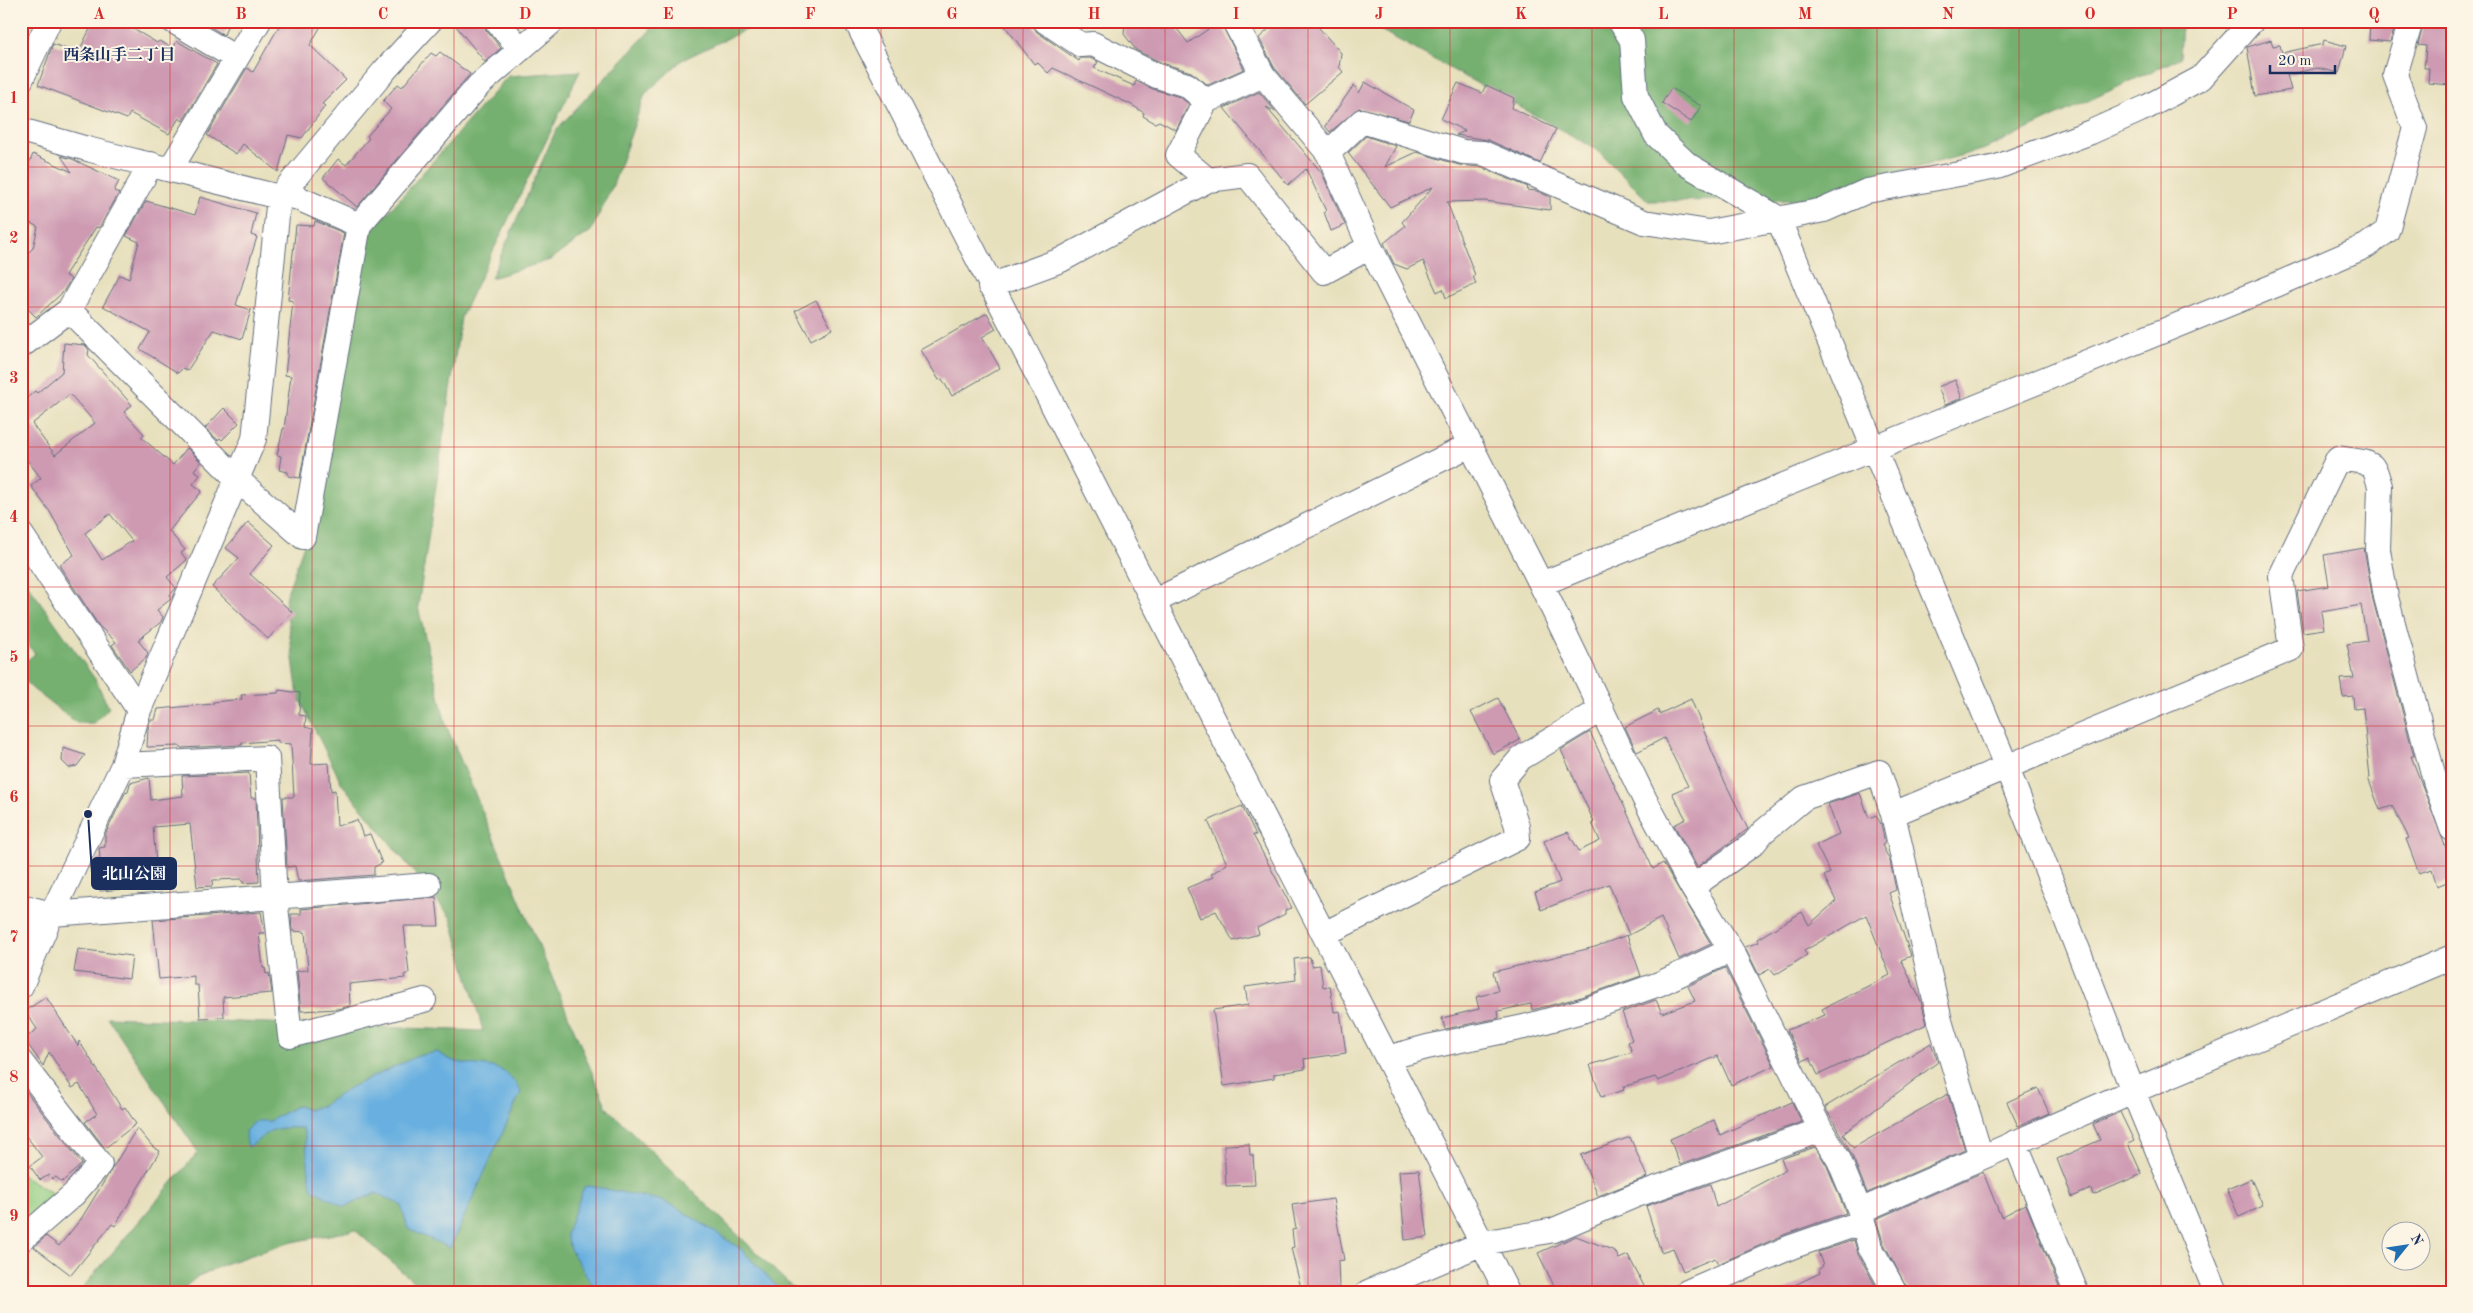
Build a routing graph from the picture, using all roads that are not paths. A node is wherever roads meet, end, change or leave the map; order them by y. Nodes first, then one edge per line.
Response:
1 (49, 21) edge
2 (173, 21) edge
3 (259, 21) edge
4 (430, 21) edge
5 (496, 21) edge
6 (553, 21) edge
7 (856, 21) edge
8 (1045, 21) edge
9 (1234, 21) edge
10 (1620, 21) edge
11 (2252, 21) edge
12 (2411, 21) edge
13 (521, 49) junction
14 (236, 58) junction
15 (24, 69) edge
16 (1263, 75) junction
17 (1206, 101) junction
18 (21, 130) edge
19 (1328, 154) junction
20 (161, 166) junction
21 (1208, 180) junction
22 (282, 194) junction
23 (1778, 218) junction
24 (359, 225) junction
25 (1370, 247) junction
26 (990, 286) junction
27 (69, 310) junction
28 (21, 346) edge
29 (1470, 445) junction
30 (1872, 448) junction
31 (238, 480) junction
32 (21, 534) edge
33 (1541, 584) junction
34 (1153, 602) junction
35 (1602, 709) junction
36 (139, 710) junction
37 (123, 765) junction
38 (2007, 768) junction
39 (1893, 814) junction
40 (2452, 830) edge
41 (429, 885) dead end
42 (1692, 887) junction
43 (275, 898) junction
44 (21, 906) edge
45 (50, 918) junction
46 (21, 927) edge
47 (1324, 934) junction
48 (1731, 950) junction
49 (2452, 958) edge
50 (21, 986) edge
51 (424, 1000) dead end
52 (1388, 1058) junction
53 (21, 1062) edge
54 (2133, 1091) junction
55 (1821, 1130) junction
56 (2015, 1142) junction
57 (1981, 1157) junction
58 (1862, 1216) junction
59 (21, 1240) edge
60 (1483, 1243) junction
61 (1368, 1292) edge
62 (1507, 1292) edge
63 (1687, 1292) edge
64 (1894, 1292) edge
65 (2076, 1292) edge
66 (2216, 1292) edge

1 - 15 street
2 - 14 street
3 - 14 street
4 - 22 street
5 - 13 street
6 - 13 street
7 - 26 street
8 - 17 street
9 - 16 street
10 - 23 street
11 - 23 street
12 - 30 street
13 - 24 street
14 - 20 street
16 - 17 street
16 - 19 street
17 - 21 street
18 - 20 street
19 - 23 street
19 - 25 street
20 - 22 street
20 - 27 street
21 - 25 street
21 - 26 street
22 - 24 street
22 - 31 street
23 - 30 street
24 - 31 street
25 - 29 street
26 - 34 street
27 - 28 street
27 - 31 street
29 - 33 street
29 - 34 street
30 - 33 street
30 - 38 street
31 - 36 street
32 - 36 street
33 - 35 street
34 - 47 street
35 - 42 street
35 - 47 street
36 - 37 street
37 - 43 street
37 - 45 street
38 - 39 street
38 - 40 street
38 - 54 street
39 - 42 street
39 - 57 street
41 - 43 street
42 - 48 street
43 - 45 street
43 - 51 street
44 - 45 street
45 - 46 street
45 - 50 street
47 - 52 street
48 - 52 street
48 - 55 street
49 - 54 street
52 - 60 street
53 - 59 street
54 - 56 street
54 - 66 street
55 - 58 street
55 - 60 street
56 - 57 street
56 - 65 street
57 - 58 street
58 - 63 street
58 - 64 street
60 - 61 street
60 - 62 street

